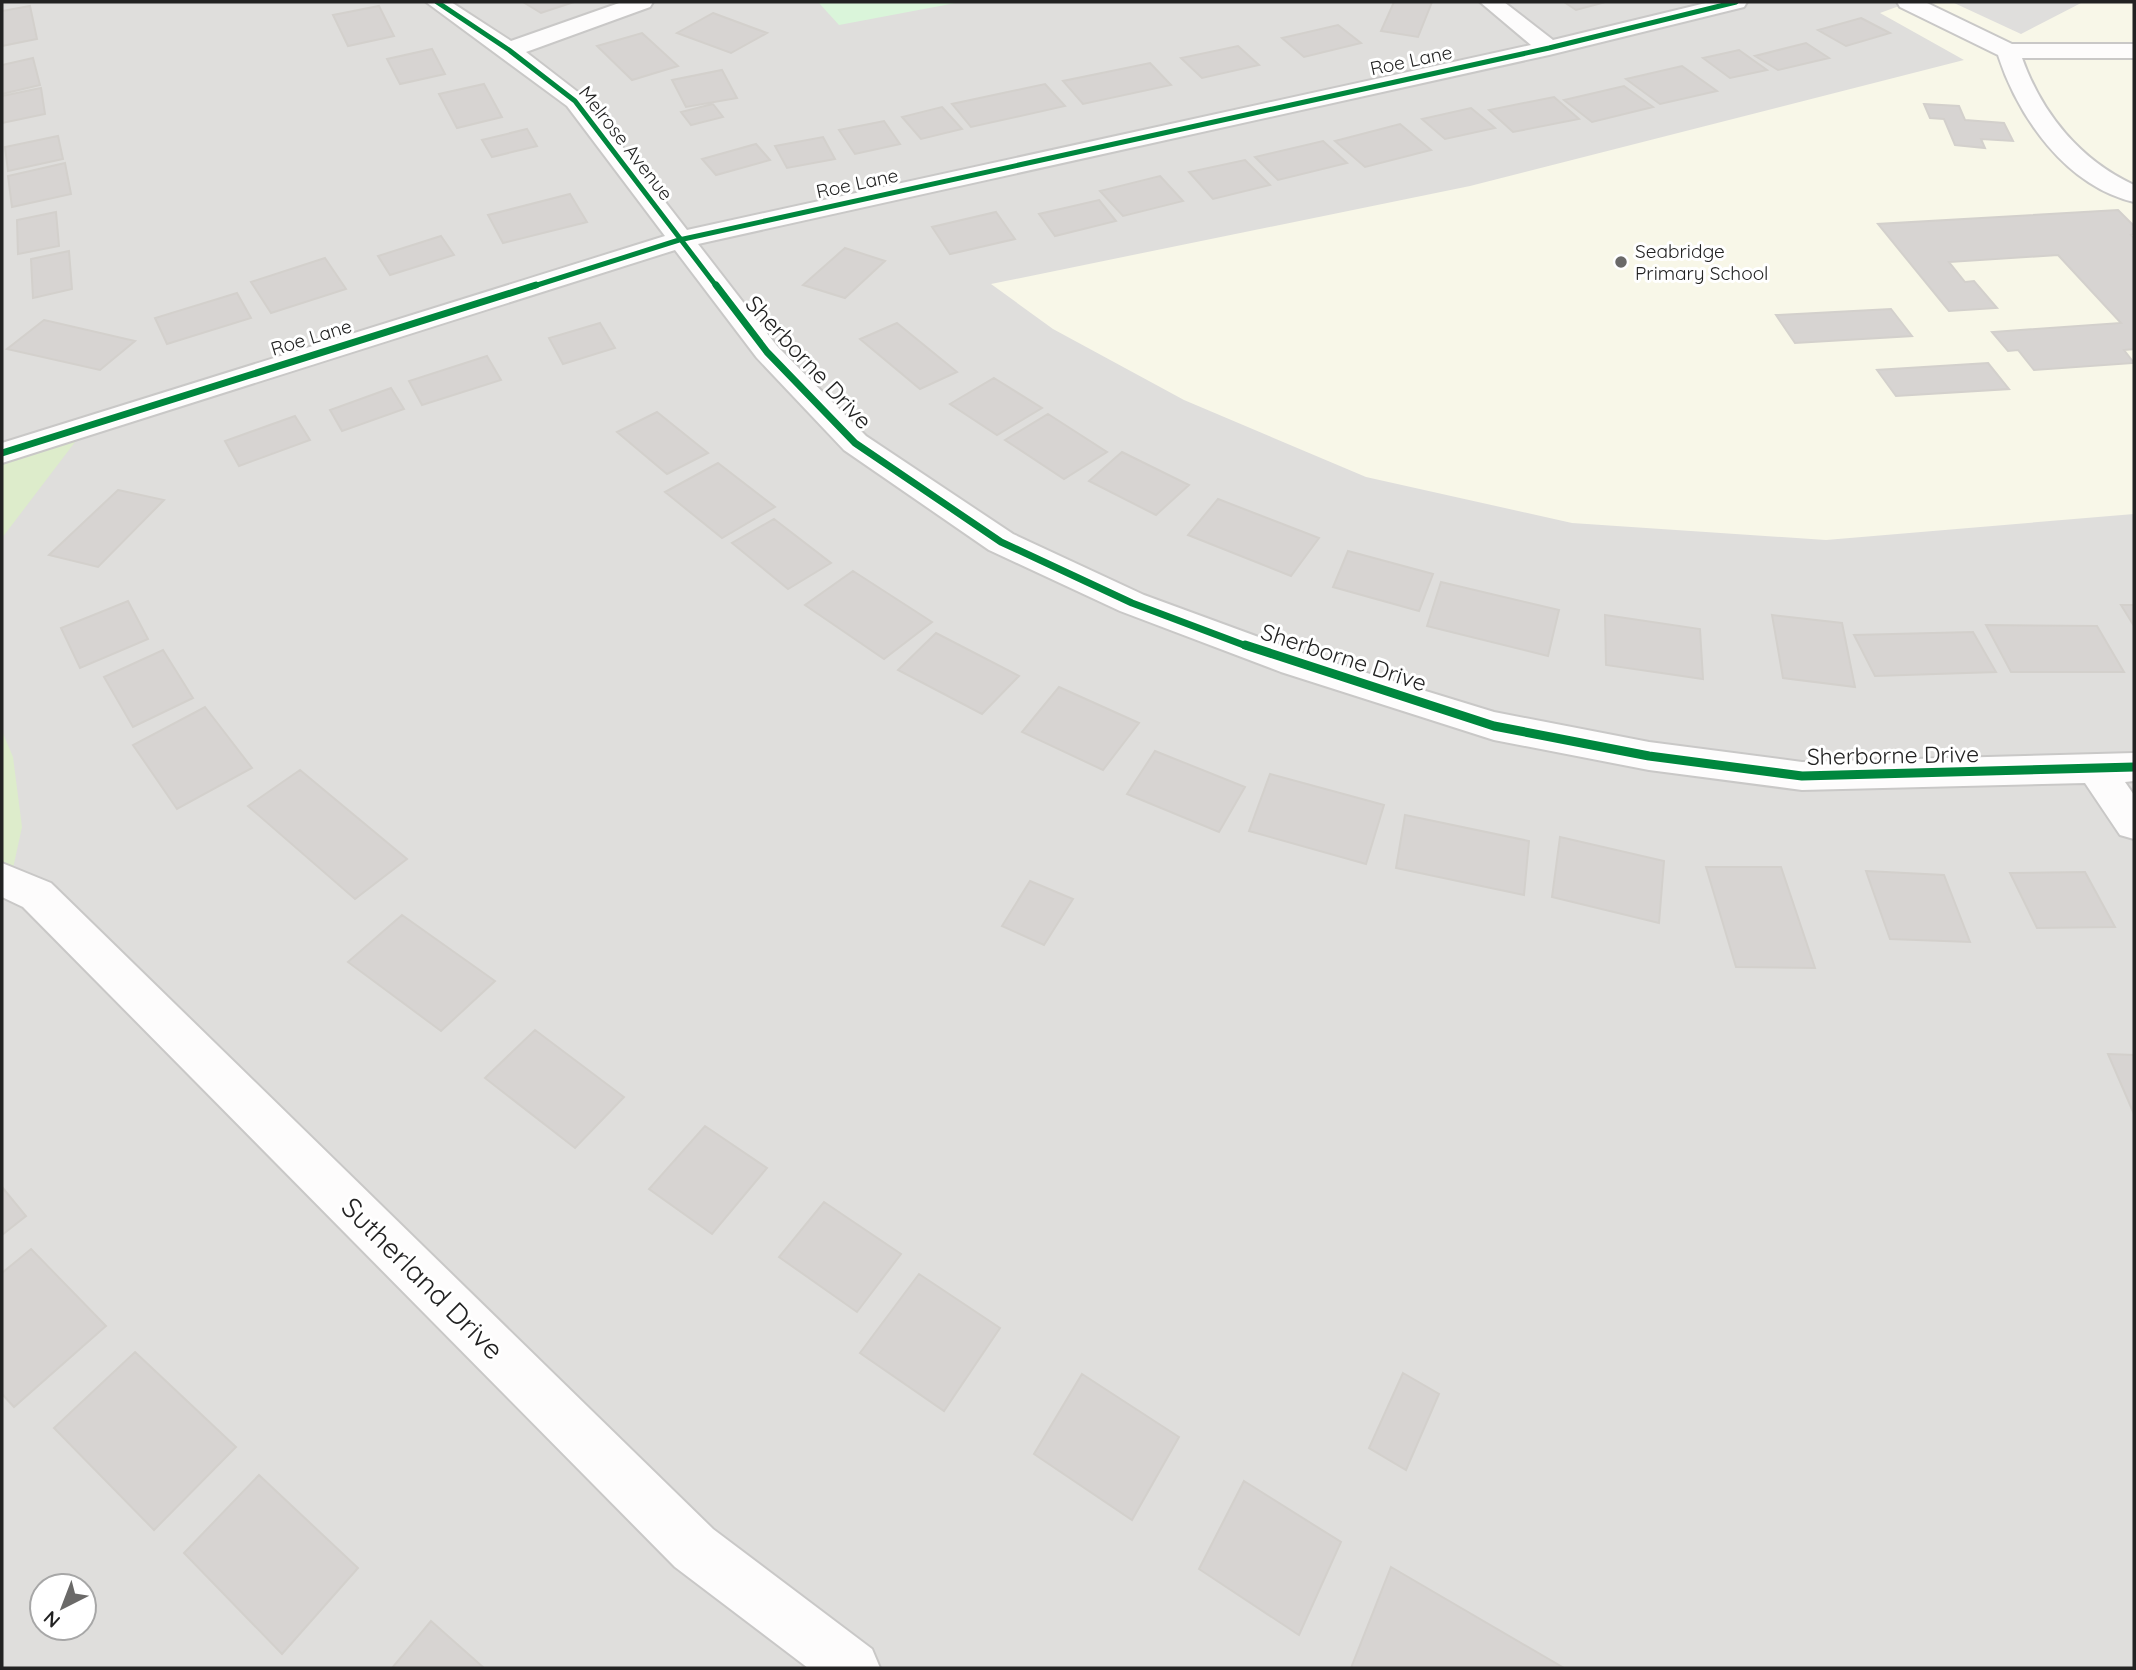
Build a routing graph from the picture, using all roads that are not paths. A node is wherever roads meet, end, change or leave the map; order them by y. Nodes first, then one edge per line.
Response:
1 (437, 2) edge
2 (642, 2) edge
3 (1491, 2) edge
4 (1736, 2) edge
5 (1908, 2) edge
6 (1549, 48) junction
7 (509, 50) junction
8 (2008, 51) junction
9 (2134, 51) edge
10 (2134, 194) edge
11 (679, 240) junction
12 (2, 453) edge
13 (2134, 767) edge
14 (2096, 770) junction
15 (2134, 824) edge
16 (2, 879) edge
17 (853, 1668) edge

1 - 7 street, Melrose Avenue
2 - 7 street
3 - 6 street
4 - 6 street, Roe Lane
5 - 8 street
6 - 11 street, Roe Lane
7 - 11 street, Melrose Avenue
8 - 9 street
8 - 10 street
11 - 12 street, Roe Lane
11 - 14 street, Sherborne Drive
13 - 14 street, Sherborne Drive
14 - 15 street
16 - 17 street, Sutherland Drive

